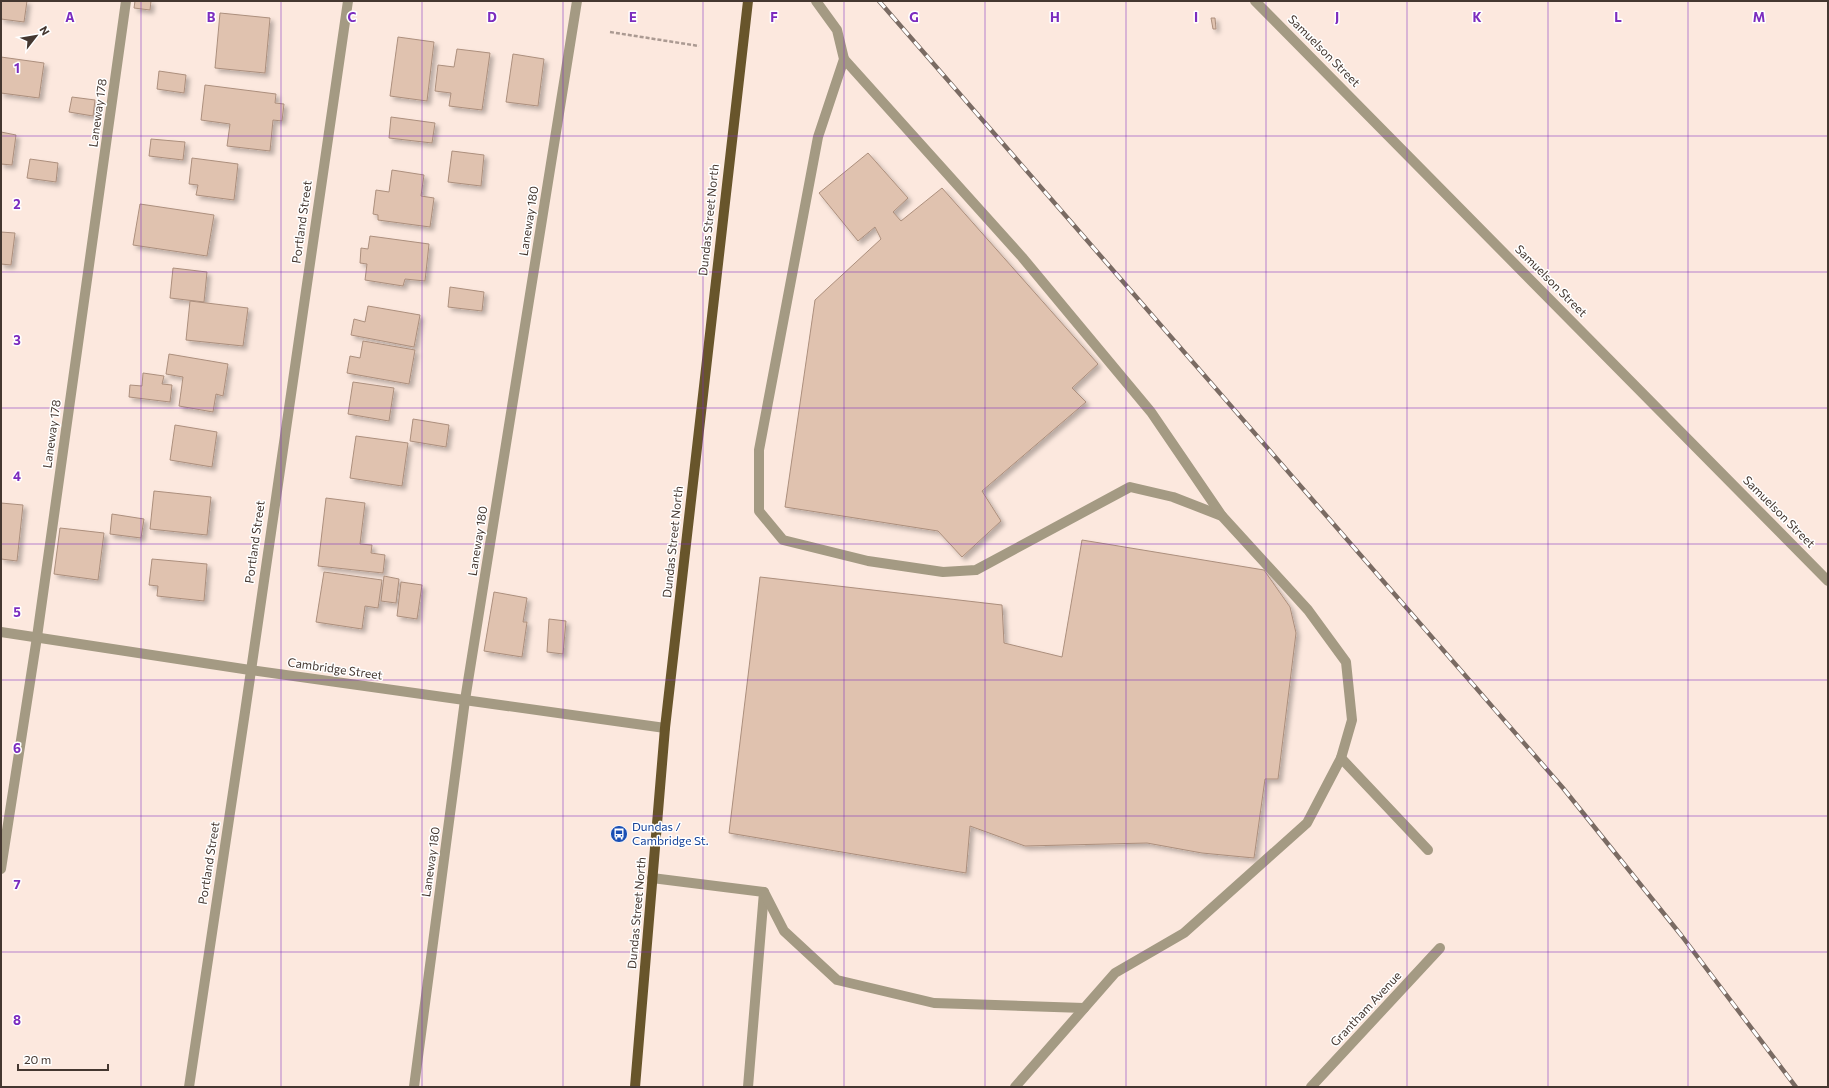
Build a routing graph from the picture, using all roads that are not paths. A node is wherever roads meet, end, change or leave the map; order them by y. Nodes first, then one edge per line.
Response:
1 (126, 1) edge
2 (348, 1) edge
3 (577, 1) edge
4 (748, 1) edge
5 (816, 1) edge
6 (1255, 1) edge
7 (844, 59) junction
8 (1222, 516) junction
9 (1828, 581) edge
10 (1, 632) edge
11 (37, 637) junction
12 (250, 670) junction
13 (465, 700) junction
14 (665, 728) junction
15 (1341, 758) junction
16 (1428, 850) dead end
17 (1, 869) edge
18 (652, 878) junction
19 (764, 892) junction
20 (1440, 948) dead end
21 (1084, 1008) junction
22 (188, 1087) edge
23 (414, 1087) edge
24 (635, 1087) edge
25 (748, 1087) edge
26 (1015, 1087) edge
27 (1311, 1087) edge

1 - 11 street, Laneway 178
2 - 12 street, Portland Street
3 - 13 street, Laneway 180
4 - 14 main road, Dundas Street North
5 - 7 street
6 - 9 street, Samuelson Street
7 - 8 street
7 - 8 street
8 - 15 street
10 - 11 street, Cambridge Street
11 - 12 street, Cambridge Street
11 - 17 street, Laneway 178
12 - 13 street, Cambridge Street
12 - 22 street, Portland Street
13 - 14 street, Cambridge Street
13 - 23 street, Laneway 180
14 - 18 main road, Dundas Street North
15 - 16 street
15 - 21 street
18 - 19 street
18 - 24 main road, Dundas Street North
19 - 21 street
19 - 25 street
20 - 27 street, Grantham Avenue
21 - 26 street

